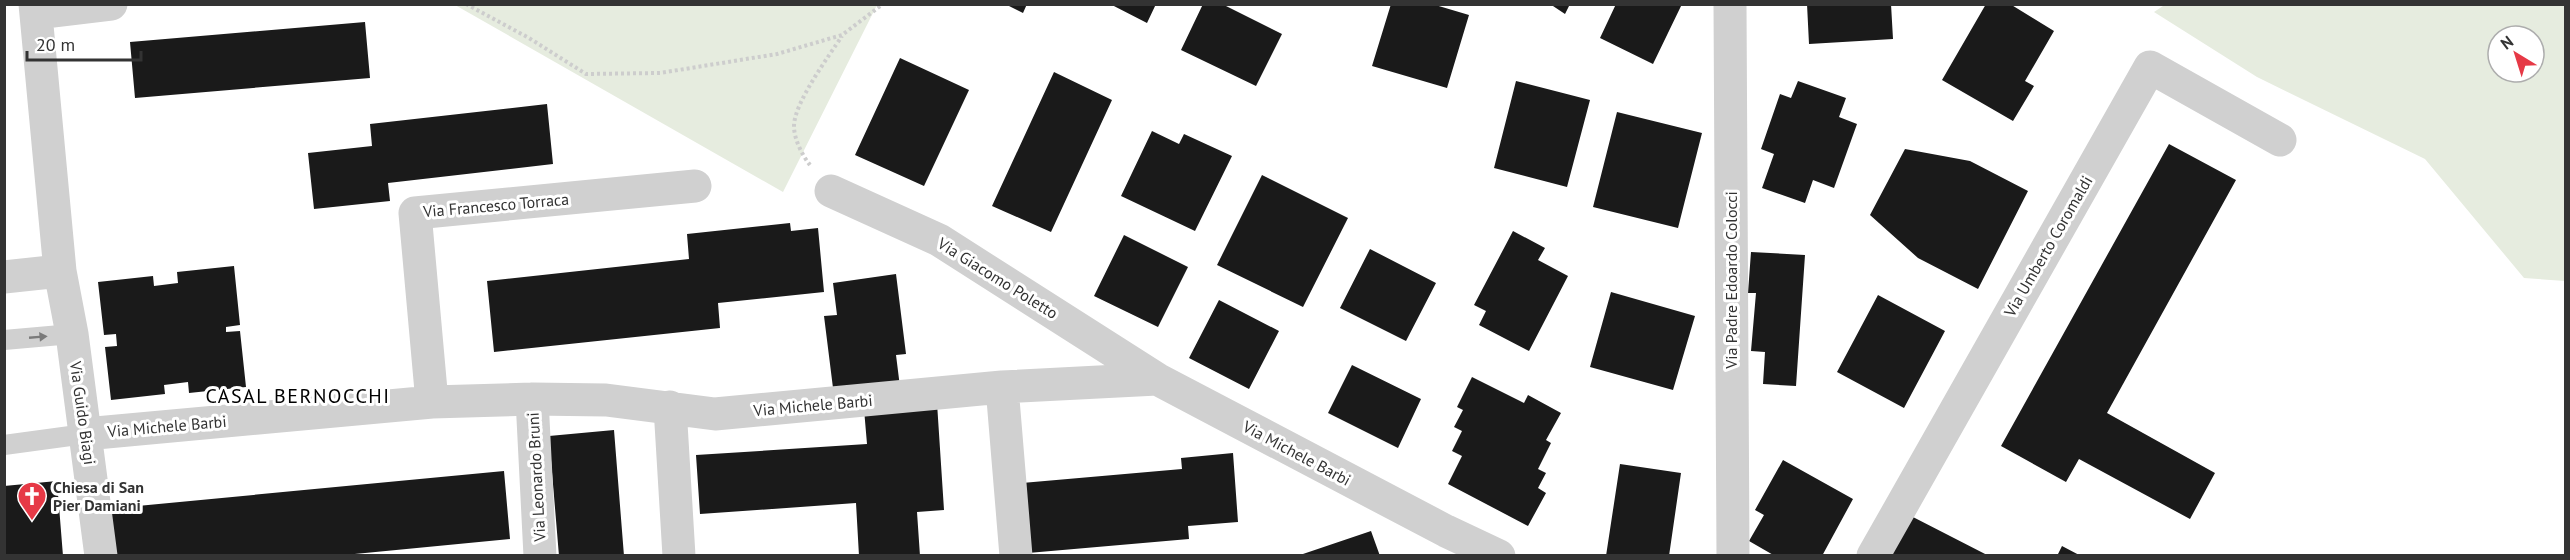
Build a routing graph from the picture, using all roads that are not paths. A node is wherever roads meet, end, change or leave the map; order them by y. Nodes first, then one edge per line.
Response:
1 (111, 4) edge
2 (1730, 4) edge
3 (36, 9) edge
4 (2280, 140) dead end
5 (695, 186) dead end
6 (831, 191) road end
7 (60, 271) junction
8 (4, 277) edge
9 (72, 334) junction
10 (4, 340) edge
11 (1157, 379) junction
12 (1002, 387) junction
13 (532, 399) junction
14 (432, 402) junction
15 (670, 407) junction
16 (86, 434) junction
17 (4, 446) edge
18 (101, 555) edge
19 (540, 555) edge
20 (679, 555) edge
21 (1016, 555) edge
22 (1499, 555) edge
23 (1733, 555) edge
24 (1873, 555) edge

1 - 3 street
2 - 23 street, Via Padre Edoardo Colocci
3 - 7 street, Via Guido Biagi
4 - 24 street, Via Umberto Coromaldi
5 - 14 street, Via Francesco Torraca
6 - 11 street, Via Giacomo Poletto
7 - 8 street
7 - 9 street, Via Guido Biagi
10 -> 9 lane
9 - 16 street, Via Guido Biagi
11 - 12 street, Via Michele Barbi
11 - 22 street, Via Michele Barbi
12 - 15 street, Via Michele Barbi
12 - 21 street
13 - 14 street, Via Michele Barbi
13 - 15 street, Via Michele Barbi
13 - 19 street, Via Leonardo Bruni
14 - 16 street, Via Michele Barbi
15 - 20 street
16 - 17 lane
16 - 18 street, Via Guido Biagi

